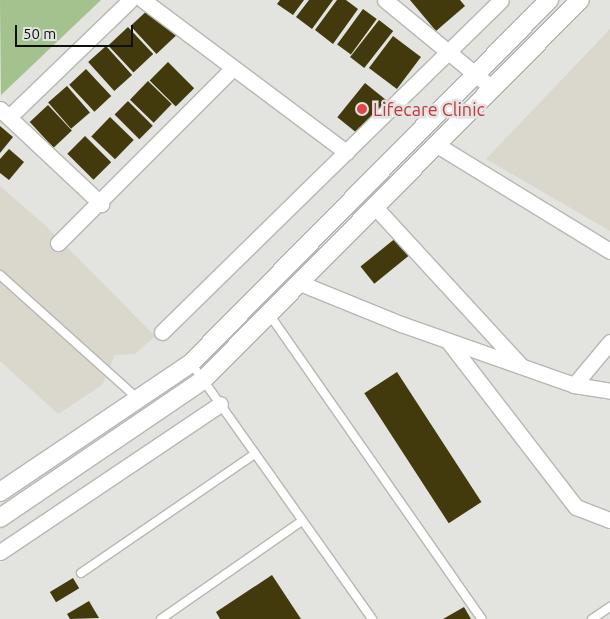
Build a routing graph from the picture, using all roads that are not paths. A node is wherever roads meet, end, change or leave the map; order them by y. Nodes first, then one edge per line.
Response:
1 (130, 0) edge
2 (143, 0) edge
3 (385, 0) edge
4 (501, 0) edge
5 (550, 0) edge
6 (580, 0) edge
7 (449, 51) junction
8 (232, 69) junction
9 (475, 75) junction
10 (492, 88) junction
11 (5, 113) edge
12 (436, 145) junction
13 (346, 152) junction
14 (101, 204) junction
15 (375, 207) junction
16 (58, 243) dead end
17 (610, 252) edge
18 (0, 275) edge
19 (300, 283) junction
20 (269, 314) junction
21 (162, 332) dead end
22 (448, 341) junction
23 (610, 342) edge
24 (191, 363) junction
25 (524, 368) junction
26 (203, 380) junction
27 (574, 386) junction
28 (610, 391) edge
29 (138, 399) junction
30 (220, 404) junction
31 (255, 454) junction
32 (0, 492) edge
33 (0, 518) edge
34 (610, 520) edge
35 (302, 521) junction
36 (0, 552) edge
37 (81, 573) dead end
38 (610, 607) edge
39 (161, 619) edge
40 (372, 619) edge
41 (482, 619) edge
42 (592, 619) edge

1 - 11 street
2 - 8 street
3 - 7 street
4 - 7 street
5 - 9 street
6 - 10 street
7 - 9 street
7 - 13 street
8 - 13 street
8 - 14 street
9 - 10 street
9 - 24 street
10 - 12 street
11 - 14 street
12 - 15 street
12 - 17 street
13 - 21 street
14 - 16 street
15 - 19 street
15 - 25 street
18 - 29 lane
19 - 20 street
19 - 22 street
20 - 26 street
20 - 41 lane
22 - 25 street
22 - 34 street
23 - 27 street
24 - 26 lane
24 - 29 street
25 - 27 street
26 - 30 lane
26 - 33 street
27 - 28 street
29 - 32 street
30 - 31 lane
30 - 36 street
31 - 35 lane
31 - 37 lane
35 - 39 lane
35 - 40 lane
38 - 42 lane

